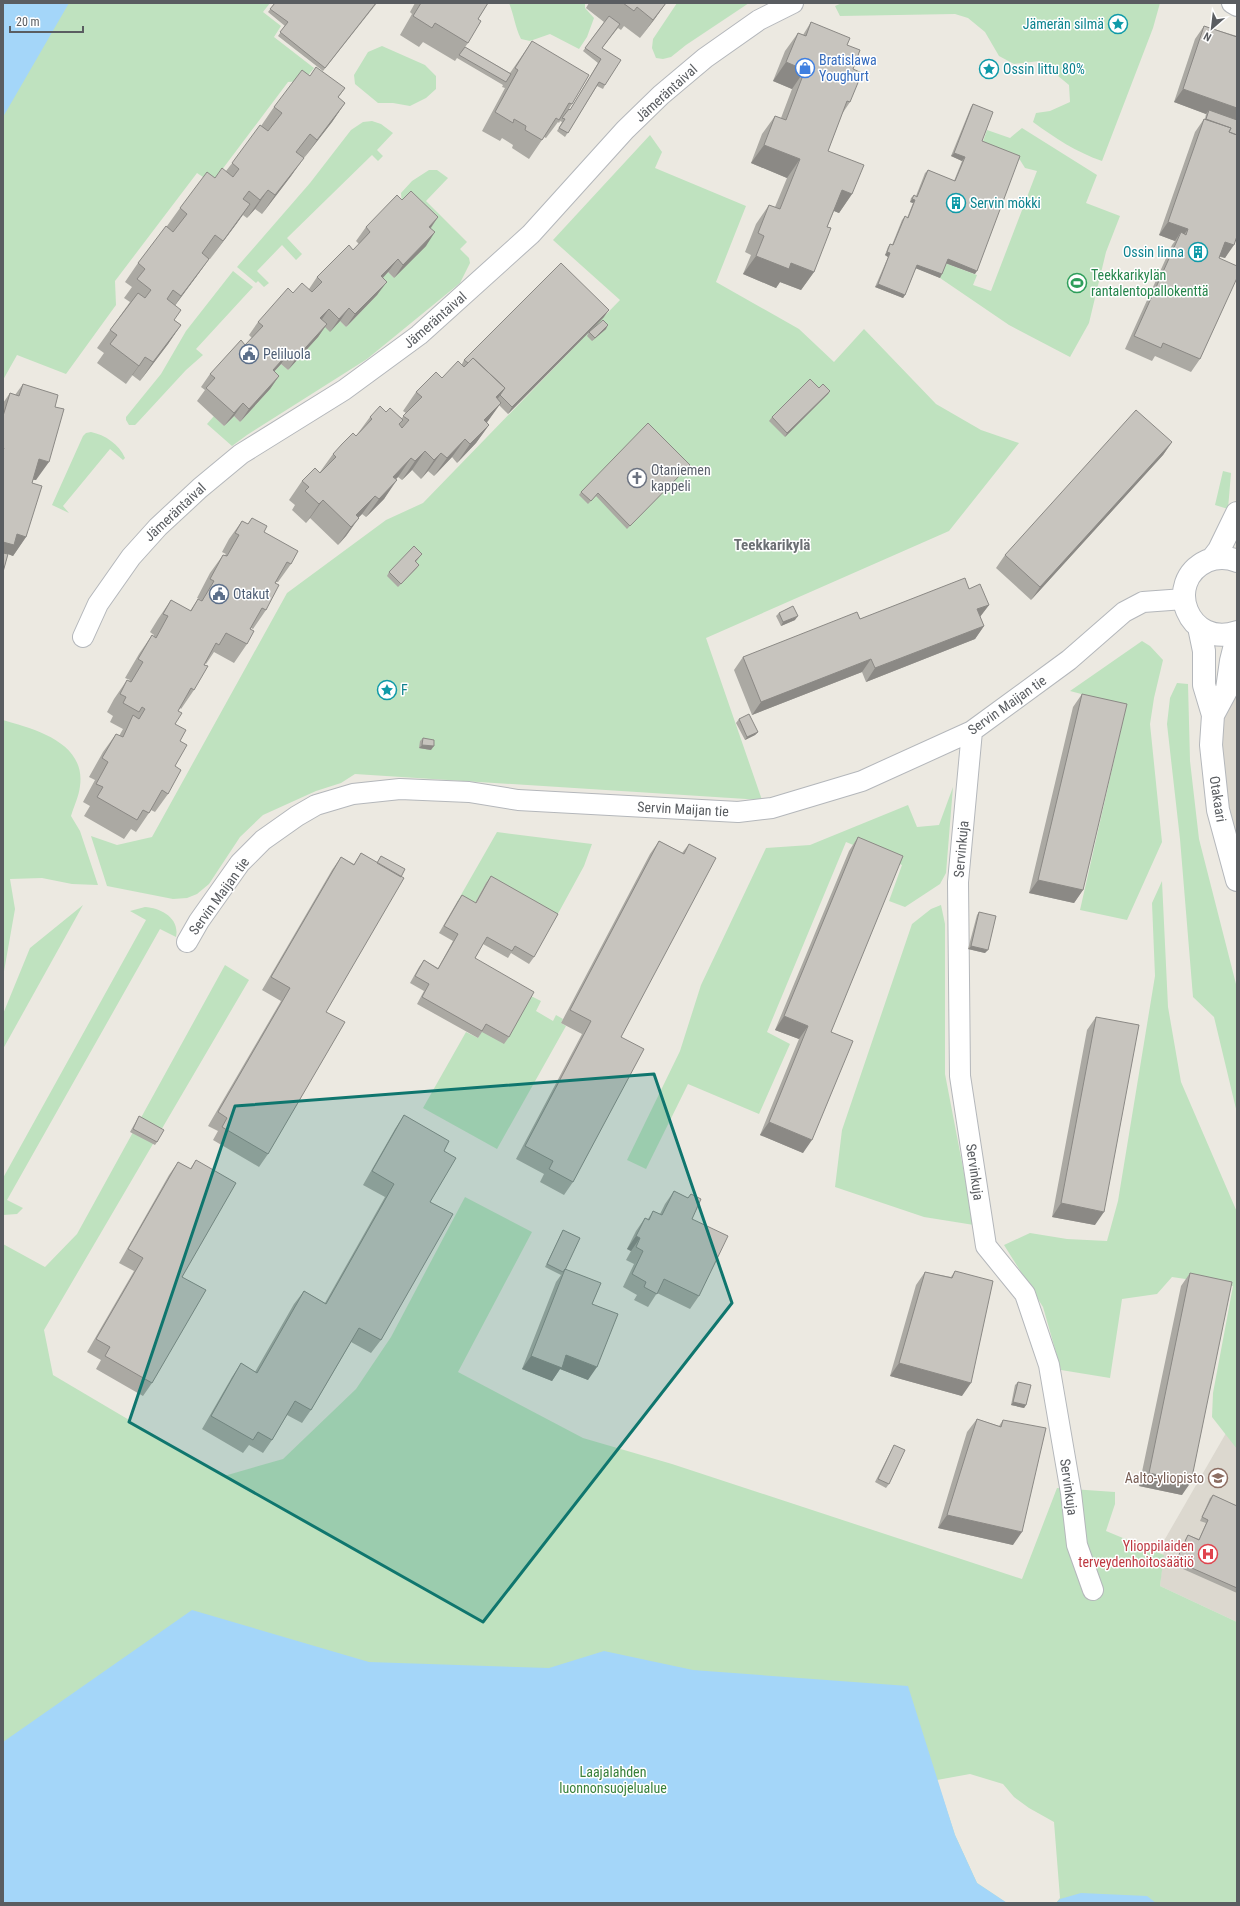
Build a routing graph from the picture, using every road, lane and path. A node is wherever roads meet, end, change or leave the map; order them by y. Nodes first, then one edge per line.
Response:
1 (793, 3) edge
2 (1232, 3) edge
3 (1237, 6) edge
4 (1237, 513) edge
5 (1212, 559) junction
6 (1237, 561) edge
7 (1184, 599) junction
8 (1199, 627) junction
9 (1237, 632) edge
10 (83, 637) dead end
11 (1237, 637) edge
12 (1213, 715) junction
13 (972, 731) junction
14 (1237, 880) edge
15 (187, 942) dead end
16 (1093, 1590) dead end

1 - 10 street, Jämeräntaival
2 - 3 street
4 - 5 street
5 - 6 street
5 - 7 street
7 - 8 street
7 - 13 street, Servin Maijan tie
8 - 9 street
8 - 12 street, Otakaari
11 - 12 street, Otakaari
12 - 14 street, Otakaari
13 - 15 street, Servin Maijan tie
13 - 16 street, Servinkuja

